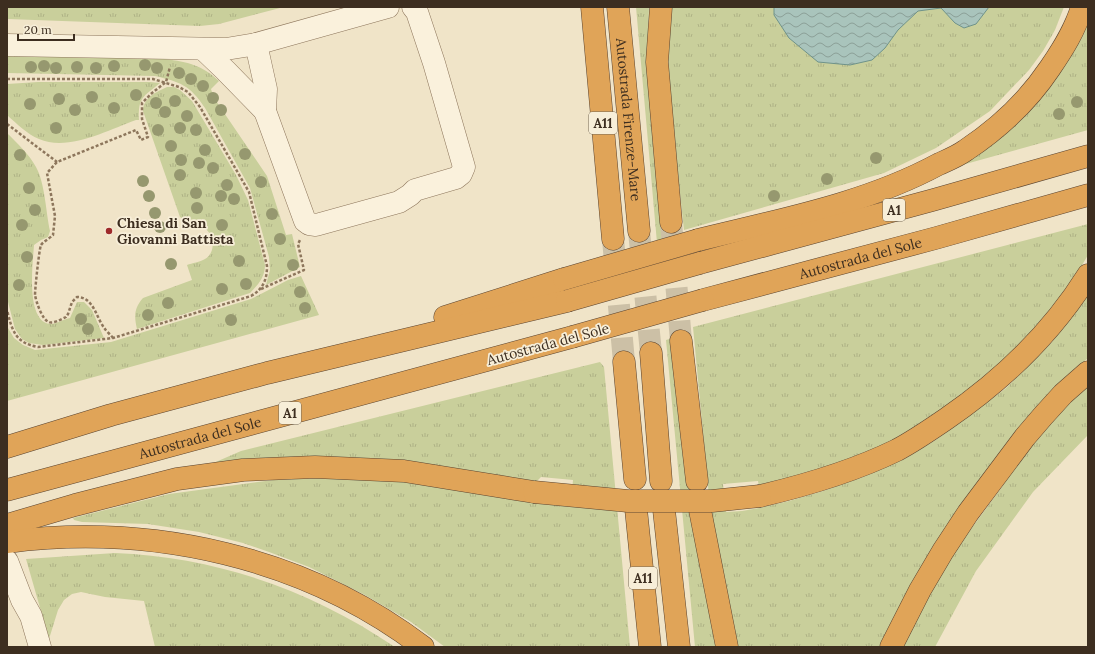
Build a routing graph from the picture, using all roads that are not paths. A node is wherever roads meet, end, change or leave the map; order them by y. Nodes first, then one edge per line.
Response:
1 (388, 7) edge
2 (413, 7) edge
3 (592, 7) edge
4 (618, 7) edge
5 (661, 7) edge
6 (1082, 7) edge
7 (256, 44) junction
8 (7, 45) edge
9 (203, 49) junction
10 (265, 111) junction
11 (1088, 156) edge
12 (1088, 195) edge
13 (671, 222) tunnel mouth
14 (639, 231) tunnel mouth
15 (612, 238) tunnel mouth
16 (1088, 275) edge
17 (681, 341) tunnel mouth
18 (651, 353) tunnel mouth
19 (624, 362) tunnel mouth
20 (1088, 372) edge
21 (267, 373) junction
22 (111, 415) junction
23 (7, 438) edge
24 (7, 447) edge
25 (635, 479) dead end
26 (661, 481) dead end
27 (697, 481) dead end
28 (7, 490) edge
29 (636, 509) dead end
30 (664, 510) dead end
31 (700, 510) dead end
32 (7, 525) edge
33 (7, 542) edge
34 (7, 561) edge
35 (40, 647) edge
36 (423, 647) edge
37 (650, 647) edge
38 (679, 647) edge
39 (727, 647) edge
40 (891, 647) edge

1 - 7 street
2 - 10 street
3 - 15 highway, Autostrada Firenze-Mare / A11
4 - 14 highway, Autostrada Firenze-Mare / A11
5 - 13 highway
6 - 21 highway, bridge
7 - 9 street
7 - 10 street
8 - 9 street
9 - 10 street
11 - 21 highway, A1, bridge
12 - 28 highway, Autostrada del Sole / A1, bridge
16 - 32 highway, bridge
17 - 27 highway
18 - 26 highway
19 - 25 highway
20 - 40 highway
21 - 22 highway, A1
22 - 23 highway
22 - 24 highway, A1
29 - 37 highway, A11
30 - 38 highway, A11
31 - 39 highway
33 - 36 highway
34 - 35 street

